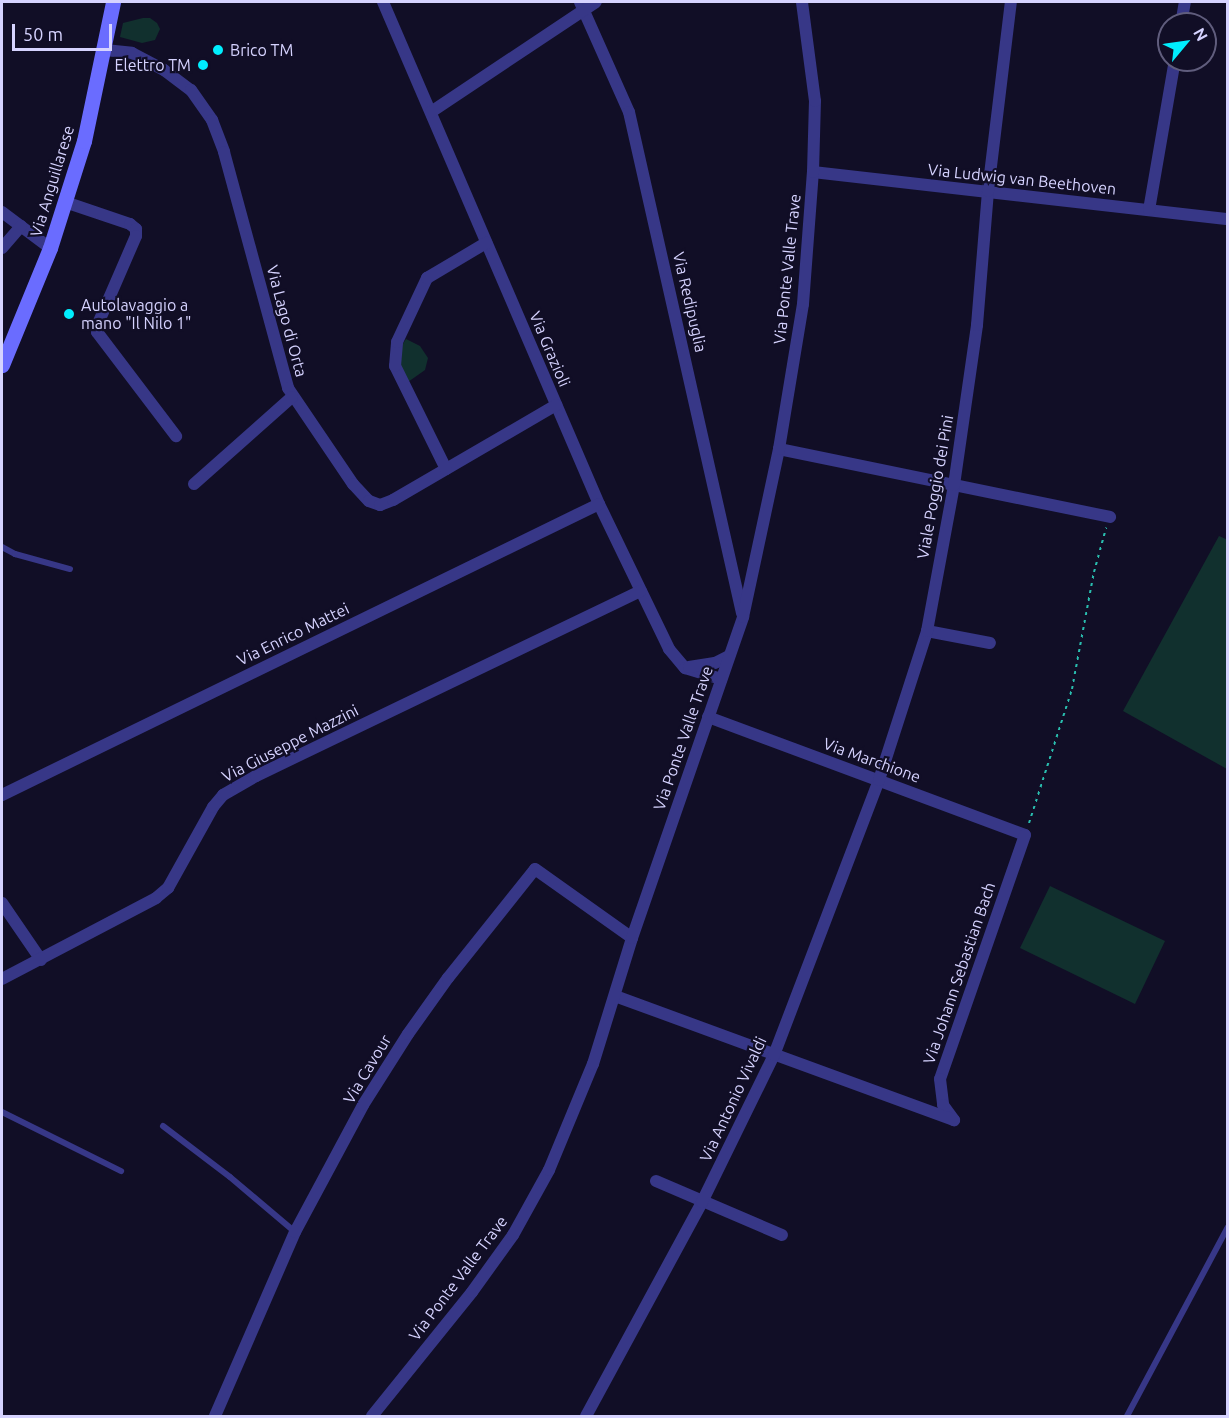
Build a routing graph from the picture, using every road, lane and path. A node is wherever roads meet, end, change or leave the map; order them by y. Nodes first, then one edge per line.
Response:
1 (113, 2) edge
2 (382, 2) edge
3 (596, 2) edge
4 (802, 2) edge
5 (1011, 2) edge
6 (582, 5) edge
7 (105, 50) junction
8 (1173, 72) edge
9 (431, 112) junction
10 (813, 172) junction
11 (988, 191) junction
12 (65, 202) junction
13 (1149, 210) junction
14 (2, 212) edge
15 (1227, 219) edge
16 (21, 226) junction
17 (486, 243) junction
18 (2, 248) edge
19 (50, 248) junction
20 (2, 365) edge
21 (292, 397) junction
22 (556, 405) junction
23 (176, 436) dead end
24 (779, 449) junction
25 (447, 469) junction
26 (194, 484) dead end
27 (954, 485) junction
28 (599, 504) junction
29 (1110, 516) joint
30 (2, 547) edge
31 (70, 569) dead end
32 (640, 591) junction
33 (743, 617) junction
34 (927, 631) junction
35 (990, 643) dead end
36 (729, 656) junction
37 (685, 668) junction
38 (721, 679) junction
39 (708, 717) junction
40 (879, 780) junction
41 (2, 795) edge
42 (1025, 835) junction
43 (2, 903) edge
44 (632, 938) junction
45 (41, 960) junction
46 (2, 979) edge
47 (615, 996) junction
48 (774, 1055) junction
49 (2, 1112) edge
50 (163, 1126) dead end
51 (121, 1171) dead end
52 (656, 1181) dead end
53 (702, 1202) junction
54 (1227, 1227) edge
55 (295, 1232) junction
56 (782, 1235) dead end
57 (215, 1416) edge
58 (372, 1416) edge
59 (586, 1416) edge
60 (1127, 1416) edge

1 - 7 main road, Via Anguillarese
2 - 9 street, Via Grazioli
3 - 6 street
4 - 10 street, Via Ponte Valle Trave
5 - 11 street, Viale Poggio dei Pini
6 - 9 street
6 - 33 street, Via Redipuglia
7 - 12 main road, Via Anguillarese
7 - 21 street, Via Lago di Orta
8 - 13 street
9 - 17 street, Via Grazioli
10 - 11 street, Via Ludwig van Beethoven
10 - 24 street, Via Ponte Valle Trave
11 - 13 street, Via Ludwig van Beethoven
11 - 27 street, Viale Poggio dei Pini
12 - 19 main road, Via Anguillarese
12 - 23 street
13 - 15 street, Via Ludwig van Beethoven
14 - 16 street
16 - 18 street
16 - 19 street
17 - 22 street, Via Grazioli
17 - 25 street
19 - 20 main road, Via Anguillarese
21 - 25 street, Via Lago di Orta
21 - 26 street
22 - 25 street, Via Lago di Orta
22 - 28 street, Via Grazioli
24 - 27 street
24 - 33 street, Via Ponte Valle Trave
27 - 29 street
27 - 34 street, Viale Poggio dei Pini
28 - 32 street, Via Grazioli
28 - 41 street, Via Enrico Mattei
29 - 42 path
30 - 31 lane
32 - 37 street, Via Grazioli
32 - 45 street, Via Giuseppe Mazzini
33 - 36 street, Via Ponte Valle Trave
34 - 35 street
34 - 40 street, Viale Poggio dei Pini
36 - 37 street
36 - 38 street, Via Ponte Valle Trave
37 - 38 street
38 - 39 street, Via Ponte Valle Trave
39 - 40 street, Via Marchione
39 - 44 street, Via Ponte Valle Trave
40 - 42 street, Via Marchione
40 - 48 street, Via Antonio Vivaldi
42 - 48 street, Via Johann Sebastian Bach
43 - 45 street
44 - 47 street, Via Ponte Valle Trave
44 - 55 street, Via Cavour
45 - 46 street, Via Giuseppe Mazzini
47 - 48 street
47 - 58 street, Via Ponte Valle Trave
48 - 53 street, Via Antonio Vivaldi
49 - 51 lane
50 - 55 lane
52 - 53 street
53 - 56 street
53 - 59 street, Via Antonio Vivaldi
54 - 60 lane
55 - 57 street, Via Cavour

